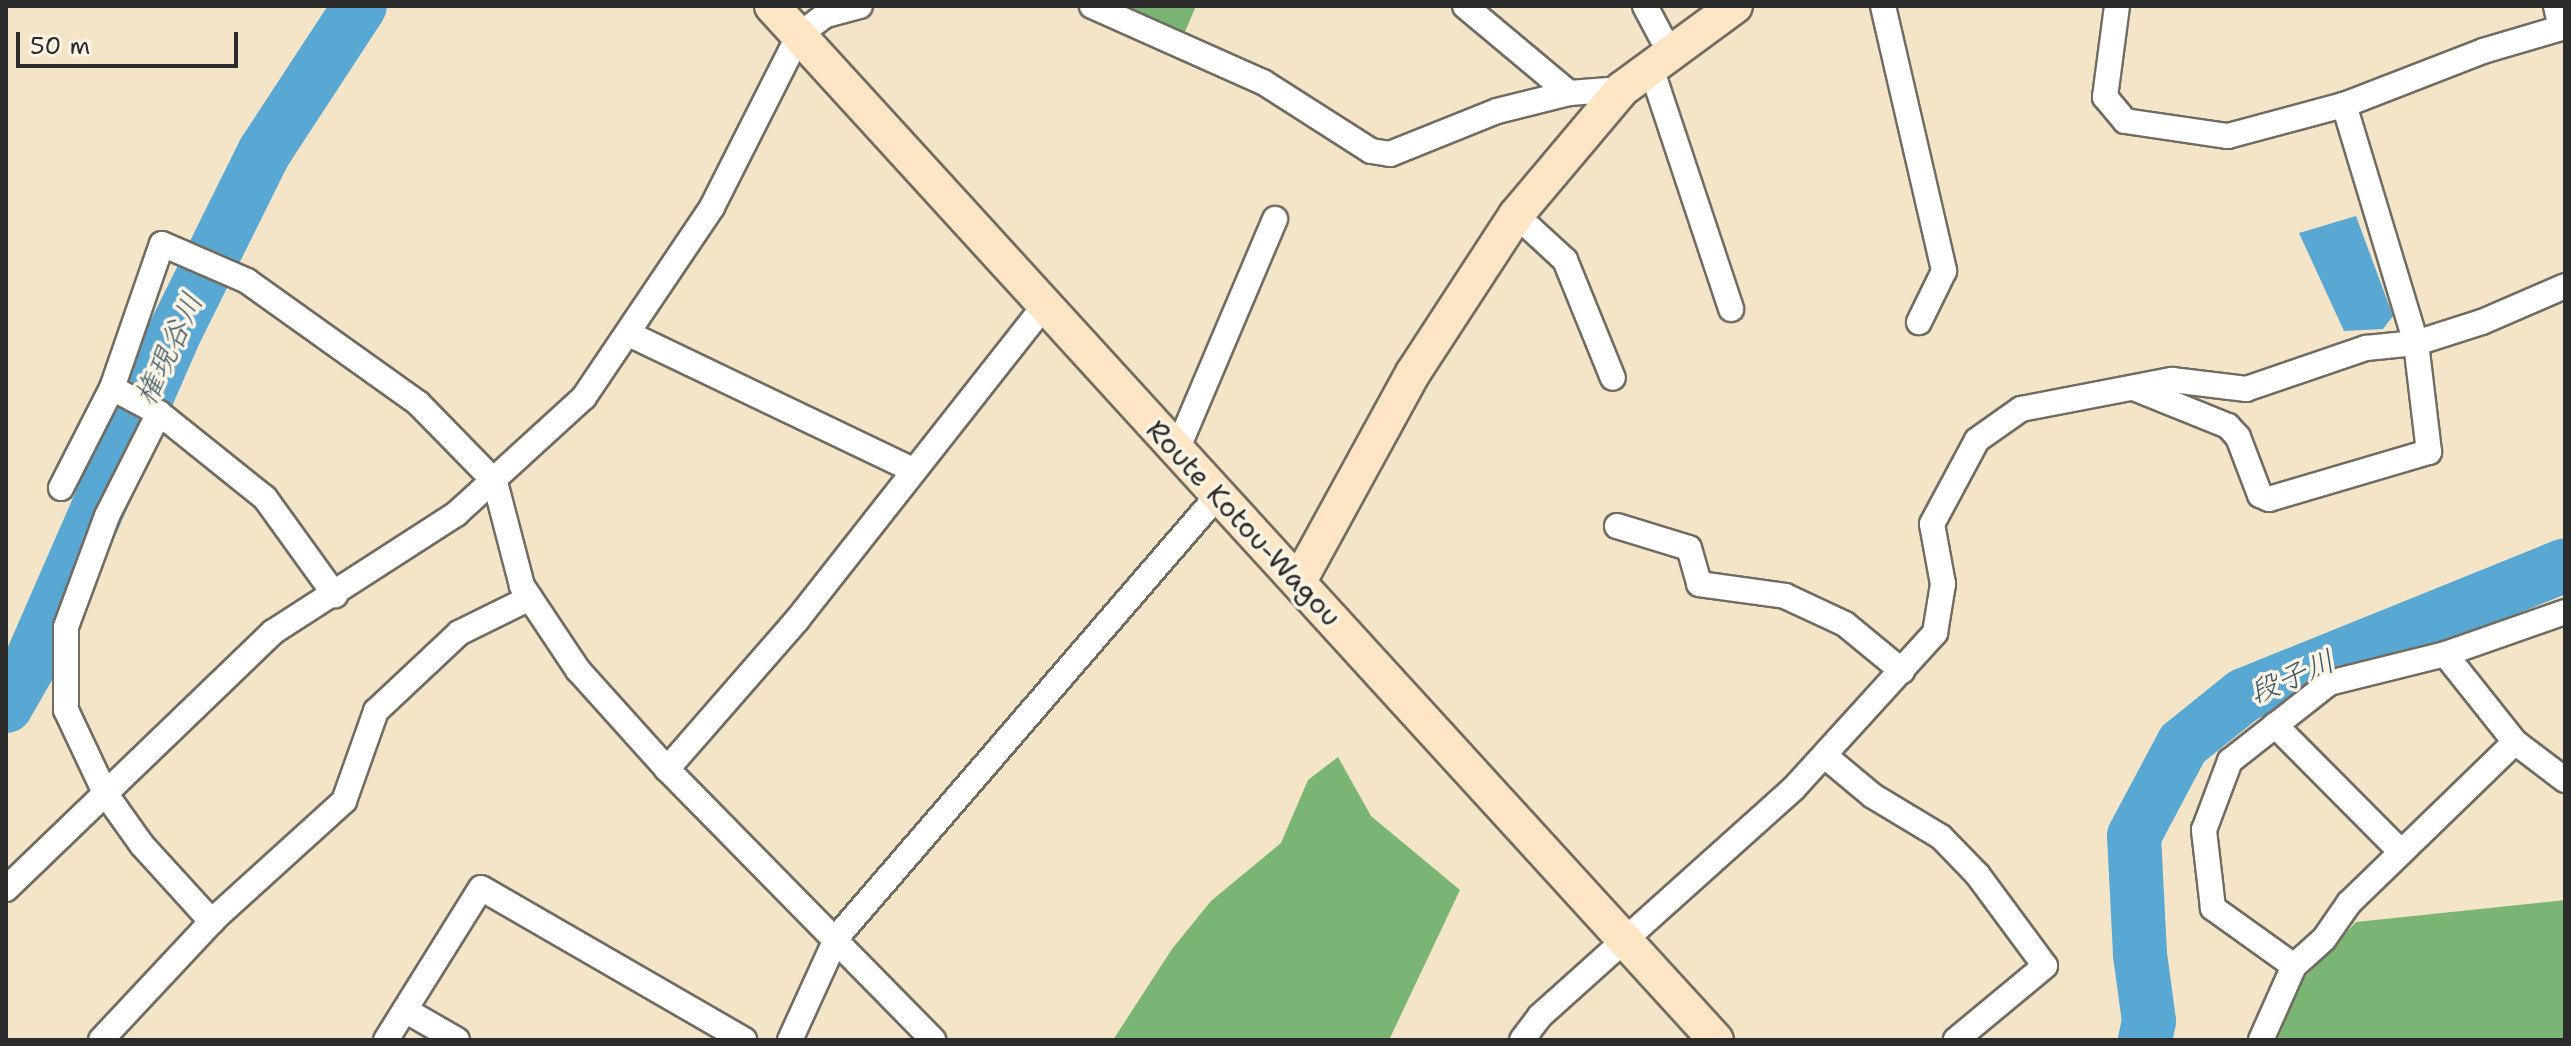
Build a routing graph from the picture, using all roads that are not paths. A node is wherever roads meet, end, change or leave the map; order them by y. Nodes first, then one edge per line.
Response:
1 (772, 6) edge
2 (860, 6) edge
3 (1092, 6) edge
4 (1465, 6) edge
5 (1645, 6) edge
6 (1735, 6) edge
7 (1883, 6) edge
8 (2117, 6) edge
9 (2556, 6) edge
10 (826, 10) edge
11 (799, 35) junction
12 (1661, 60) junction
13 (1622, 89) junction
14 (1569, 93) junction
15 (2344, 105) junction
16 (1516, 215) junction
17 (1275, 219) dead end
18 (2565, 286) edge
19 (1046, 304) junction
20 (1731, 309) dead end
21 (1919, 322) dead end
22 (629, 334) junction
23 (2416, 343) junction
24 (1613, 378) dead end
25 (112, 388) junction
26 (2132, 388) junction
27 (159, 413) junction
28 (1177, 450) junction
29 (913, 470) junction
30 (495, 482) junction
31 (61, 488) dead end
32 (1219, 494) junction
33 (1617, 526) dead end
34 (1299, 581) junction
35 (335, 595) junction
36 (530, 598) junction
37 (2565, 612) edge
38 (2445, 654) junction
39 (1902, 671) junction
40 (2275, 725) junction
41 (2515, 742) junction
42 (1825, 756) junction
43 (667, 769) junction
44 (2565, 780) edge
45 (105, 793) junction
46 (2401, 852) junction
47 (6, 889) edge
48 (212, 922) junction
49 (837, 937) junction
50 (1627, 943) junction
51 (2294, 966) junction
52 (405, 1010) junction
53 (101, 1040) edge
54 (386, 1040) edge
55 (457, 1040) edge
56 (744, 1040) edge
57 (790, 1040) edge
58 (933, 1040) edge
59 (1522, 1040) edge
60 (1716, 1040) edge
61 (1956, 1040) edge
62 (2261, 1040) edge

1 - 11 main road, Route Kotou-Wagou
2 - 10 street
3 - 14 street
4 - 14 street
5 - 12 street
6 - 12 main road
7 - 21 street
8 - 15 street
9 - 15 street
10 - 11 street
11 - 19 main road, Route Kotou-Wagou
11 - 22 street
12 - 13 main road
12 - 20 street
13 - 14 street
13 - 16 main road
15 - 23 street
16 - 24 street
16 - 34 main road
17 - 28 street
18 - 23 street
19 - 28 main road, Route Kotou-Wagou
19 - 29 street
22 - 29 street
22 - 30 street
23 - 26 street
23 - 26 street
25 - 27 street
25 - 30 street
25 - 31 street
26 - 39 street
27 - 35 street
27 - 45 street
28 - 32 main road, Route Kotou-Wagou
29 - 43 street
30 - 35 street
30 - 36 street
32 - 34 main road, Route Kotou-Wagou
32 - 49 street
33 - 39 street
34 - 50 main road, Route Kotou-Wagou
35 - 45 street
36 - 43 street
36 - 48 street
37 - 38 street
38 - 40 street
38 - 41 street
39 - 42 street
40 - 46 street
40 - 51 street
41 - 44 street
41 - 46 street
42 - 50 street
42 - 61 street
43 - 49 street
45 - 47 street
45 - 48 street
46 - 51 street
48 - 53 street
49 - 57 street
49 - 58 street
50 - 59 street
50 - 60 main road, Route Kotou-Wagou
51 - 62 street
52 - 54 street
52 - 55 street
52 - 56 street

